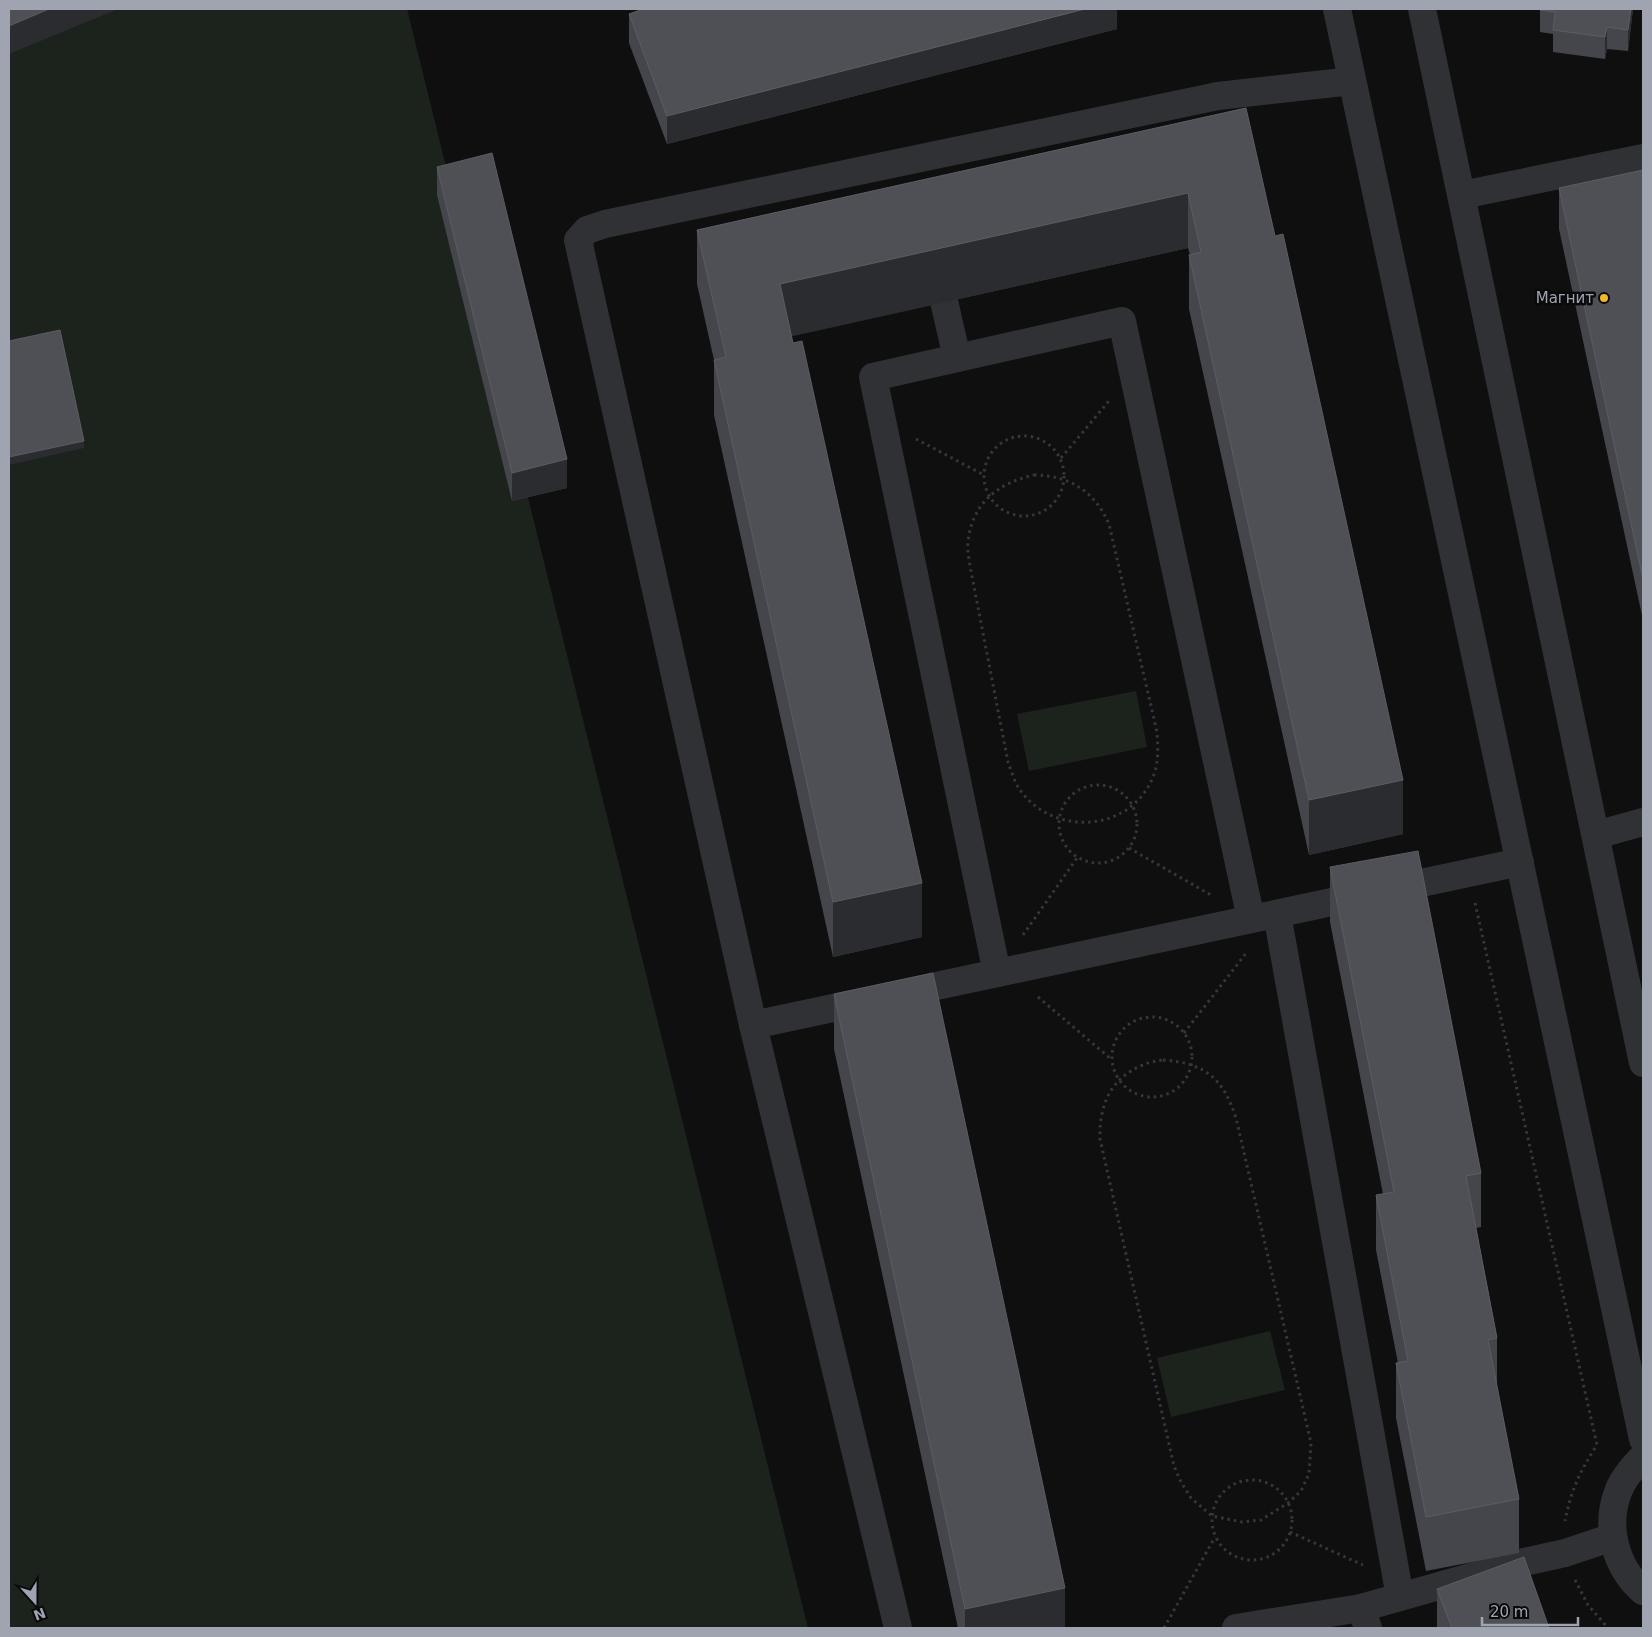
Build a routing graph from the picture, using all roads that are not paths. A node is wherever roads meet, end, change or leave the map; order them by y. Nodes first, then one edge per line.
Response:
1 (1337, 9) edge
2 (1422, 9) edge
3 (1352, 81) junction
4 (1643, 158) edge
5 (912, 160) junction
6 (918, 188) edge
7 (1462, 196) junction
8 (930, 242) edge
9 (957, 358) junction
10 (1643, 822) edge
11 (1596, 835) junction
12 (1520, 862) junction
13 (1264, 917) junction
14 (1002, 972) junction
15 (753, 1025) junction
16 (1643, 1063) edge
17 (1643, 1440) edge
18 (1643, 1457) edge
19 (1613, 1537) junction
20 (1399, 1589) junction
21 (1643, 1591) edge
22 (1365, 1618) edge
23 (898, 1628) edge
24 (1236, 1628) edge

1 - 3 street
2 - 7 street
3 - 5 street
3 - 12 street
4 - 7 street
5 - 6 street
5 - 15 street
7 - 11 street
8 - 9 street
9 - 13 street
9 - 14 street
10 - 11 street
11 - 16 street
12 - 13 street
12 - 17 street
13 - 14 street
13 - 20 street
14 - 15 street
15 - 23 street
18 - 19 street
19 - 20 street
19 - 21 street
20 - 22 street
22 - 24 street

